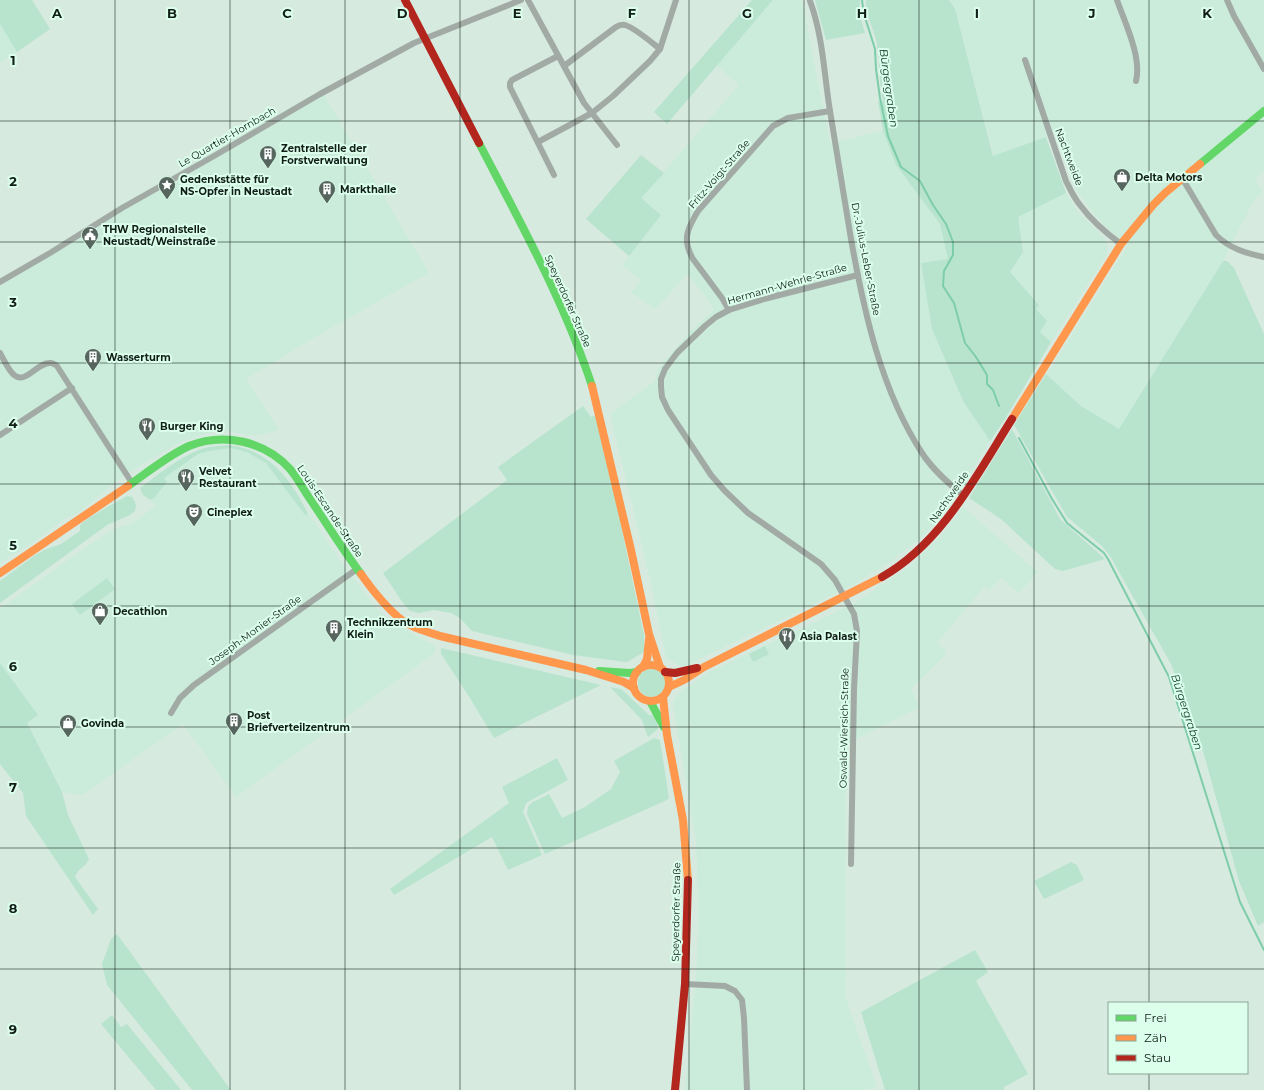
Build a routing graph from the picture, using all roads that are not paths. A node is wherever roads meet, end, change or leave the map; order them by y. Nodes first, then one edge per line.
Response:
1 (405, 0) edge
2 (521, 0) edge
3 (528, 0) edge
4 (676, 0) edge
5 (1117, 0) edge
6 (1227, 0) edge
7 (810, 1) dead end
8 (425, 37) junction
9 (660, 49) junction
10 (558, 56) junction
11 (1025, 60) dead end
12 (564, 66) junction
13 (1264, 69) edge
14 (1136, 81) dead end
15 (830, 111) junction
16 (1264, 111) edge
17 (592, 113) junction
18 (538, 142) junction
19 (617, 145) dead end
20 (554, 176) dead end
21 (1182, 178) junction
22 (1120, 244) junction
23 (1264, 257) edge
24 (858, 274) junction
25 (0, 282) edge
26 (728, 310) junction
27 (0, 353) edge
28 (72, 388) junction
29 (0, 435) edge
30 (132, 483) junction
31 (964, 496) junction
32 (357, 569) junction
33 (0, 573) edge
34 (844, 596) junction
35 (649, 634) junction
36 (704, 666) junction
37 (640, 669) junction
38 (586, 670) junction
39 (663, 670) junction
40 (669, 687) junction
41 (634, 688) junction
42 (663, 697) junction
43 (650, 701) junction
44 (171, 713) dead end
45 (667, 735) junction
46 (851, 864) dead end
47 (685, 984) junction
48 (675, 1090) edge
49 (747, 1090) edge

1 - 8 street, Speyerdorfer Straße
2 - 8 street, Le Quartier-Hornbach
3 - 10 street
4 - 9 street
5 - 14 street
6 - 13 street
7 - 15 street, Dr.-Julius-Leber-Straße
8 - 25 street, Le Quartier-Hornbach
8 - 35 street, Speyerdorfer Straße
9 - 12 street
9 - 17 street
10 - 12 street
10 - 18 street
11 - 22 street, Nachtweide
12 - 17 street
15 - 24 street, Dr.-Julius-Leber-Straße
15 - 26 street, Fritz-Voigt-Straße
16 - 21 street, Nachtweide
17 - 18 street
17 - 19 street
18 - 20 street
21 - 22 street, Nachtweide
21 - 23 street
22 - 31 street, Nachtweide
24 - 26 street, Hermann-Wehrle-Straße
24 - 31 street, Dr.-Julius-Leber-Straße
26 - 34 street, Hermann-Wehrle-Straße
27 - 28 street
28 - 29 street
28 - 30 street
30 - 32 street, Louis-Escande-Straße
30 - 33 street, Louis-Escande-Straße
31 - 34 street, Nachtweide
32 - 38 street, Louis-Escande-Straße
32 - 44 street, Joseph-Monier-Straße
34 - 36 street, Nachtweide
34 - 46 street, Oswald-Wiersich-Straße
35 - 37 street, Speyerdorfer Straße
35 - 39 street, Speyerdorfer Straße
36 - 39 street, Nachtweide
36 - 40 street, Nachtweide
37 - 38 street, Louis-Escande-Straße
37 - 39 street
37 - 41 street
38 - 41 street, Louis-Escande-Straße
39 - 40 street
40 - 42 street
41 - 43 street
42 - 43 street
42 - 45 street, Speyerdorfer Straße
43 - 45 street, Speyerdorfer Straße
45 - 47 street, Speyerdorfer Straße
47 - 48 street, Speyerdorfer Straße
47 - 49 street

